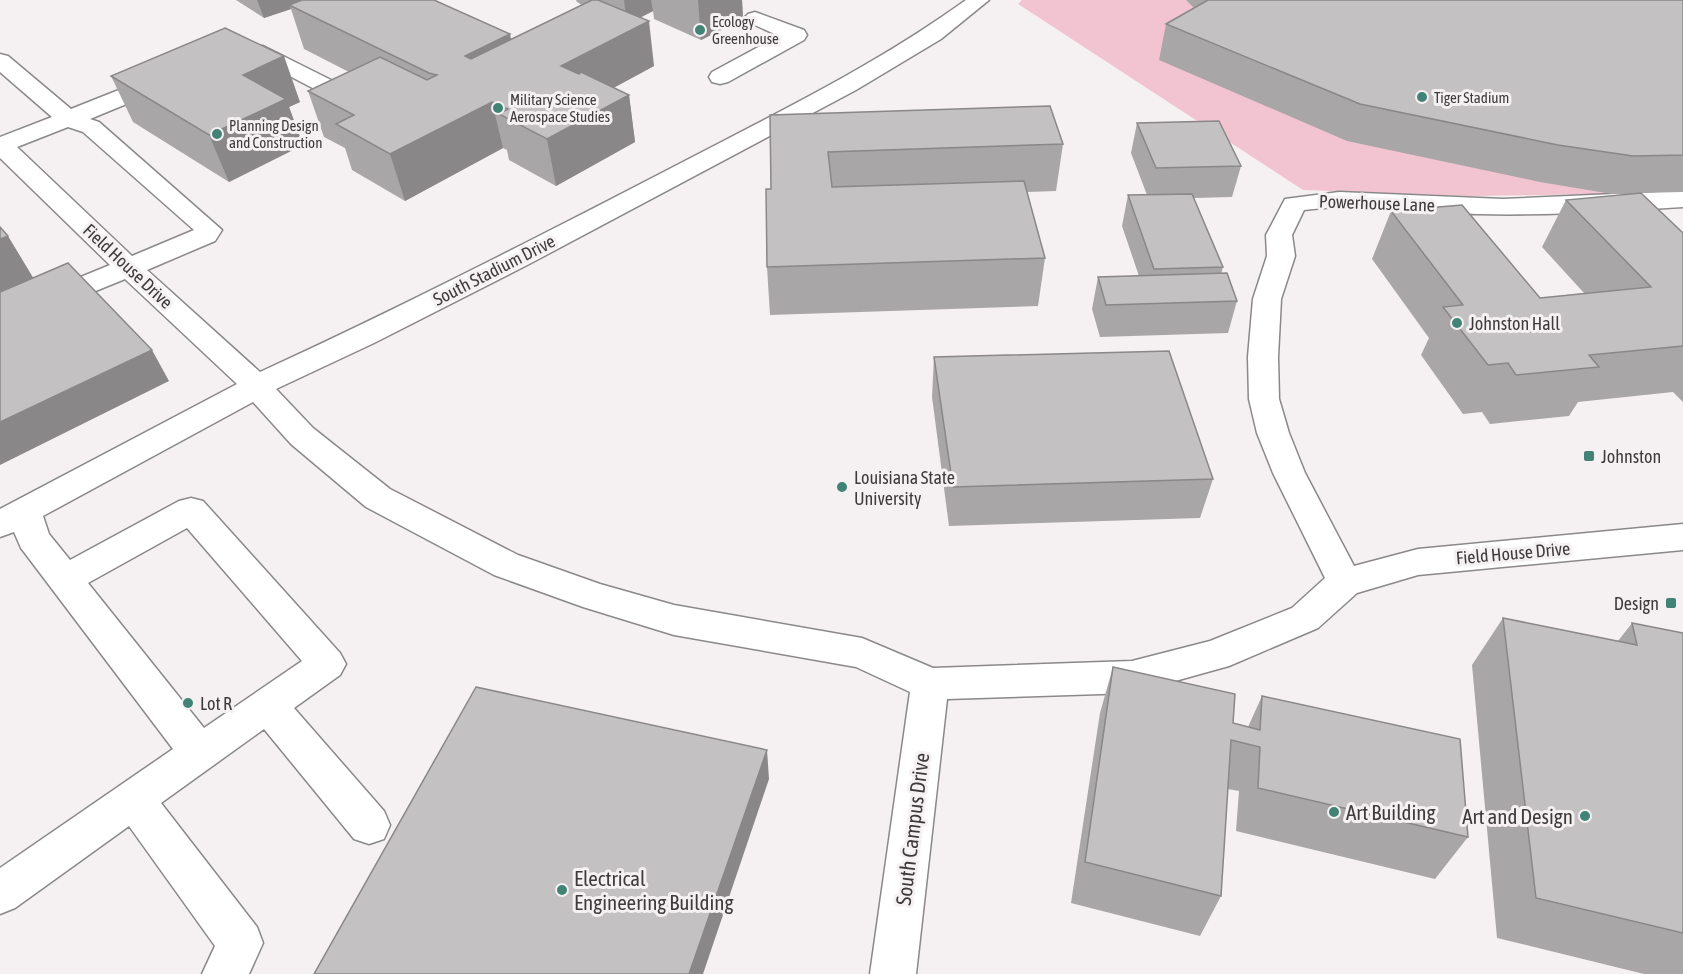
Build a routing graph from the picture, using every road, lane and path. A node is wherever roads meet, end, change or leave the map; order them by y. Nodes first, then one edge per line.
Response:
1 (980, 0) edge
2 (755, 18) dead end
3 (226, 55) edge
4 (0, 61) edge
5 (184, 72) edge
6 (720, 77) dead end
7 (357, 102) edge
8 (68, 119) junction
9 (0, 145) edge
10 (1683, 199) edge
11 (129, 268) junction
12 (0, 321) edge
13 (257, 386) junction
14 (13, 517) edge
15 (1683, 537) edge
16 (65, 579) junction
17 (1345, 582) junction
18 (930, 684) junction
19 (268, 706) junction
20 (200, 754) junction
21 (134, 801) junction
22 (369, 825) dead end
23 (4, 883) edge
24 (225, 974) edge
25 (893, 974) edge

1 - 13 street, South Stadium Drive
2 - 6 street
3 - 7 street
4 - 8 street
5 - 8 street
8 - 9 street
8 - 11 street
9 - 11 street, Field House Drive
10 - 17 street, Powerhouse Lane
11 - 12 street
11 - 13 street, Field House Drive
13 - 14 street, South Stadium Drive
13 - 18 street, Field House Drive
14 - 16 street
15 - 17 street, Field House Drive
16 - 19 street
16 - 20 street
17 - 18 street
18 - 25 street, South Campus Drive
19 - 20 street
19 - 22 street
20 - 21 street
21 - 23 street
21 - 24 street

